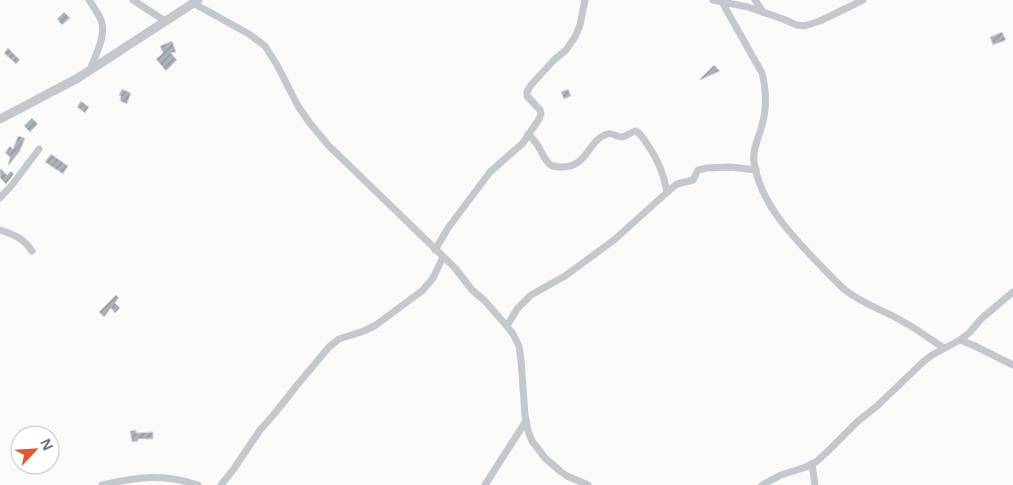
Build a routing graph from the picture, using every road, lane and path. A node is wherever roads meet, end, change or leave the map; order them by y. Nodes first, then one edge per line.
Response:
1 (89, 0) edge
2 (132, 0) edge
3 (585, 0) edge
4 (713, 0) edge
5 (755, 0) edge
6 (863, 0) edge
7 (196, 2) edge
8 (722, 2) junction
9 (763, 12) junction
10 (165, 21) junction
11 (90, 70) junction
12 (0, 120) edge
13 (528, 134) junction
14 (39, 149) dead end
15 (756, 170) junction
16 (667, 192) junction
17 (0, 198) edge
18 (0, 230) edge
19 (435, 250) junction
20 (32, 251) dead end
21 (444, 257) junction
22 (1013, 292) edge
23 (507, 326) junction
24 (960, 340) junction
25 (944, 348) junction
26 (1013, 365) edge
27 (526, 422) junction
28 (812, 464) junction
29 (102, 485) edge
30 (198, 485) edge
31 (221, 485) edge
32 (485, 485) edge
33 (588, 485) edge
34 (762, 485) edge
35 (815, 485) edge

1 - 11 street
2 - 10 street
3 - 13 street
4 - 8 street
5 - 9 street
6 - 9 street
7 - 10 street
7 - 19 street
8 - 9 street
8 - 15 street
10 - 11 street
11 - 12 street
13 - 16 street
13 - 19 street
14 - 17 street
15 - 16 street
15 - 25 street
16 - 23 street
18 - 20 street
19 - 21 street
21 - 23 street
21 - 31 street
22 - 24 street
23 - 27 street
24 - 25 street
24 - 26 street
25 - 28 street
27 - 32 street
27 - 33 street
28 - 34 street
28 - 35 street
29 - 30 street

